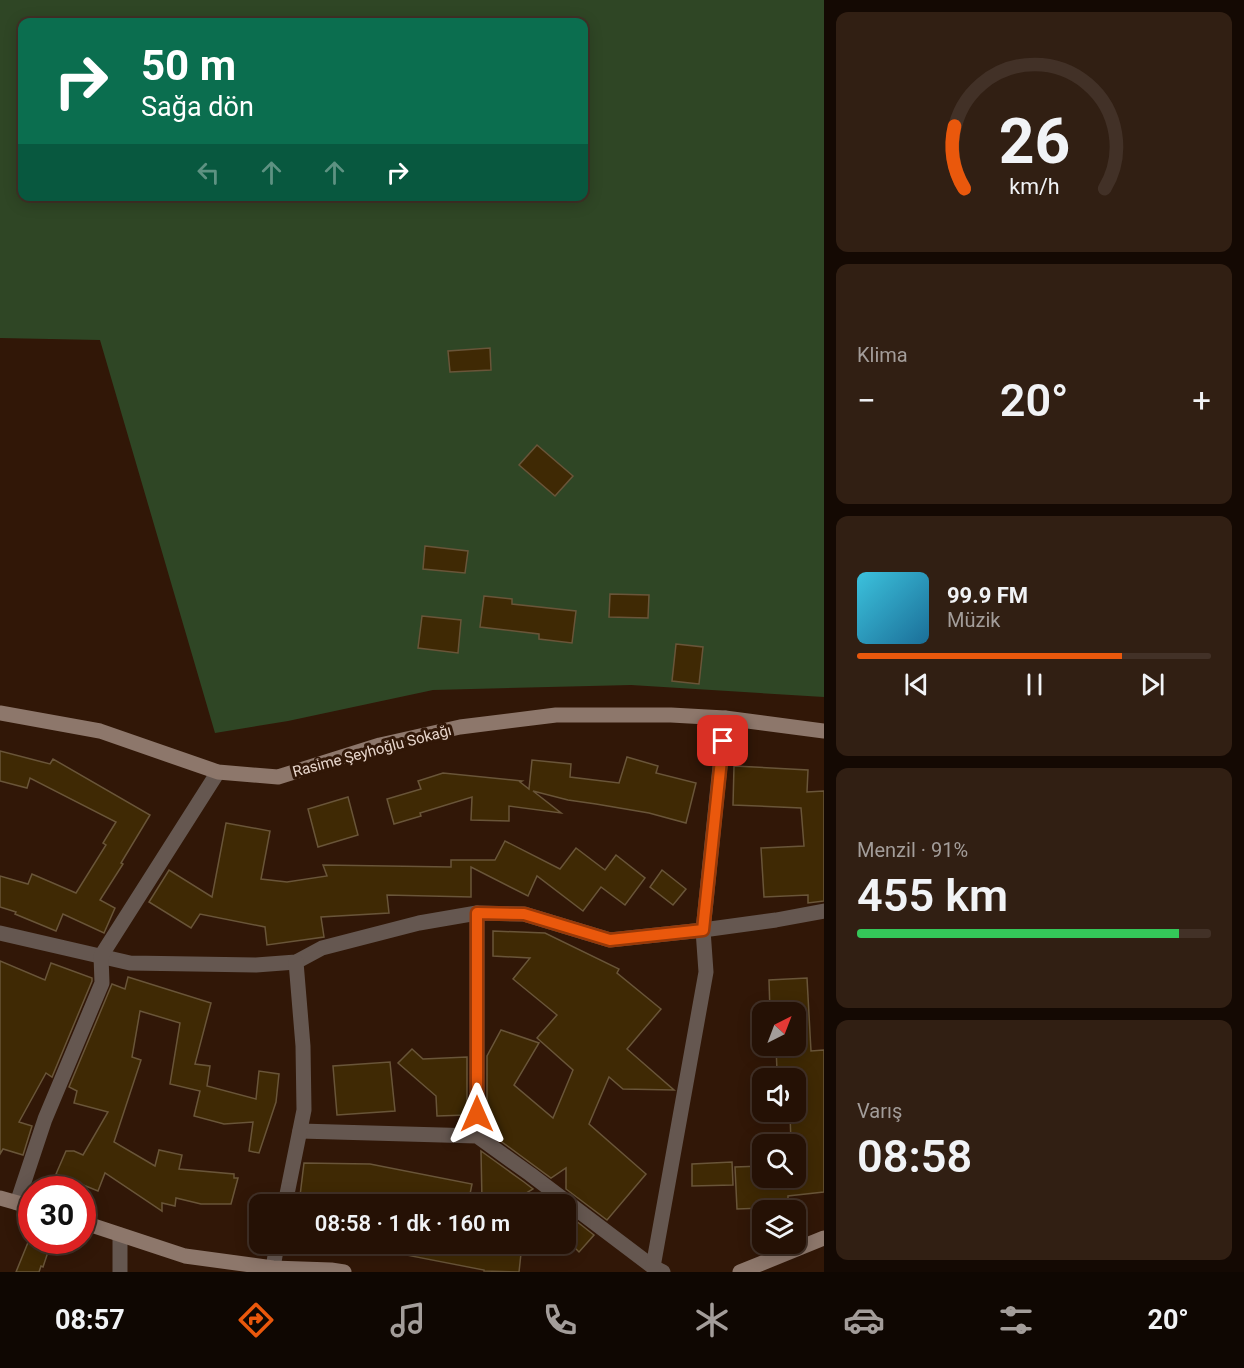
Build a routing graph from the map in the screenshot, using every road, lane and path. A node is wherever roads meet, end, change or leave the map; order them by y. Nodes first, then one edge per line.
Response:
1 (0, 713) edge
2 (725, 718) junction
3 (824, 731) edge
4 (218, 772) junction
5 (477, 913) junction
6 (823, 914) edge
7 (703, 930) junction
8 (0, 933) edge
9 (101, 956) junction
10 (296, 962) junction
11 (300, 1131) junction
12 (477, 1136) junction
13 (31, 1176) edge
14 (287, 1194) edge
15 (0, 1198) edge
16 (18, 1203) edge
17 (96, 1227) edge
18 (120, 1235) junction
19 (824, 1238) edge
20 (276, 1254) edge
21 (273, 1268) junction
22 (658, 1269) edge
23 (335, 1271) edge
24 (120, 1272) edge
25 (740, 1272) edge

1 - 4 main road, Rasime Şeyhoğlu Sokağı
2 - 3 main road, Rasime Şeyhoğlu Sokağı
2 - 4 main road, Rasime Şeyhoğlu Sokağı
2 - 7 street
4 - 9 street
5 - 7 street
5 - 10 street
5 - 12 street
6 - 7 street
7 - 22 street
8 - 9 street
9 - 10 street
9 - 13 street
10 - 11 street
11 - 12 street
11 - 14 street
12 - 22 street
15 - 16 main road
17 - 18 main road
18 - 21 main road
18 - 24 street
19 - 25 main road
20 - 21 street
21 - 23 main road

